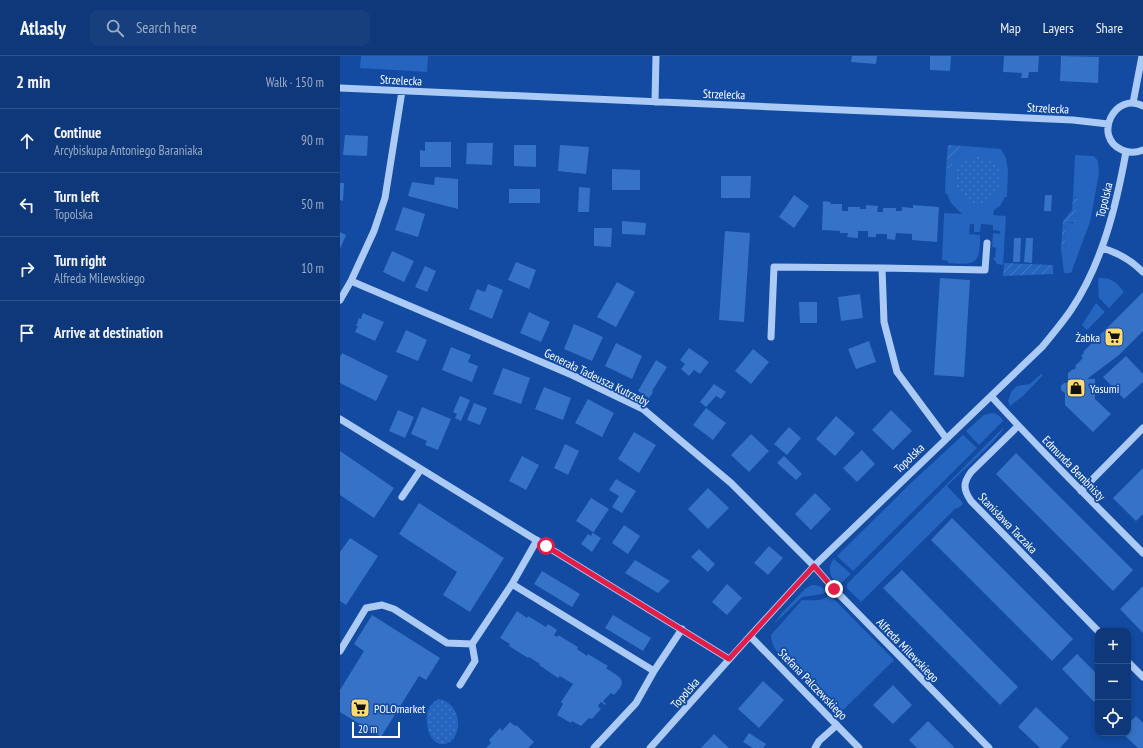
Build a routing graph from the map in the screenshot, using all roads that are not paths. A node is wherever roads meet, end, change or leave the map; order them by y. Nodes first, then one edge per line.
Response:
1 (656, 56) edge
2 (1142, 56) edge
3 (340, 88) edge
4 (402, 91) junction
5 (655, 102) junction
6 (1133, 103) junction
7 (1143, 106) edge
8 (1108, 124) junction
9 (1143, 150) edge
10 (1126, 152) junction
11 (987, 243) dead end
12 (1102, 248) junction
13 (882, 268) junction
14 (1142, 268) edge
15 (351, 281) junction
16 (340, 300) edge
17 (771, 337) dead end
18 (991, 396) junction
19 (340, 419) edge
20 (1018, 426) junction
21 (1143, 428) edge
22 (946, 438) junction
23 (421, 469) junction
24 (1081, 491) junction
25 (402, 497) dead end
26 (537, 540) junction
27 (1143, 553) edge
28 (814, 566) junction
29 (512, 584) junction
30 (1095, 628) edge
31 (682, 630) junction
32 (750, 636) junction
33 (472, 644) junction
34 (340, 651) edge
35 (729, 659) junction
36 (1130, 664) edge
37 (654, 671) junction
38 (1143, 677) edge
39 (460, 685) dead end
40 (837, 725) junction
41 (594, 748) edge
42 (650, 748) edge
43 (815, 748) edge
44 (860, 748) edge
45 (989, 748) edge

1 - 5 street
2 - 6 street
3 - 4 street, Strzelecka
4 - 5 street, Strzelecka
4 - 15 street
5 - 8 street, Strzelecka
6 - 7 street
6 - 8 street
8 - 10 street
9 - 10 street
10 - 12 street, Topolska
11 - 13 street
12 - 14 street
12 - 18 street, Topolska
13 - 17 street
13 - 22 street
15 - 16 street
15 - 28 street, Generała Tadeusza Kutrzeby
18 - 20 street, Edmunda Bembnisty
18 - 22 street, Topolska
19 - 23 street
20 - 24 street, Edmunda Bembnisty
20 - 30 street, Stanisława Taczaka
21 - 24 street
22 - 28 street, Topolska
23 - 25 street
23 - 26 street
24 - 27 street, Edmunda Bembnisty
26 - 29 street
26 - 31 street
28 - 32 street, Topolska
28 - 45 street, Alfreda Milewskiego
29 - 33 street
29 - 37 street
31 - 35 street
31 - 37 street
32 - 35 street, Topolska
32 - 40 street, Stefana Palczewskiego
33 - 34 street
33 - 39 street
35 - 42 street, Topolska
36 - 38 street
37 - 41 street
40 - 43 street
40 - 44 street, Stefana Palczewskiego

